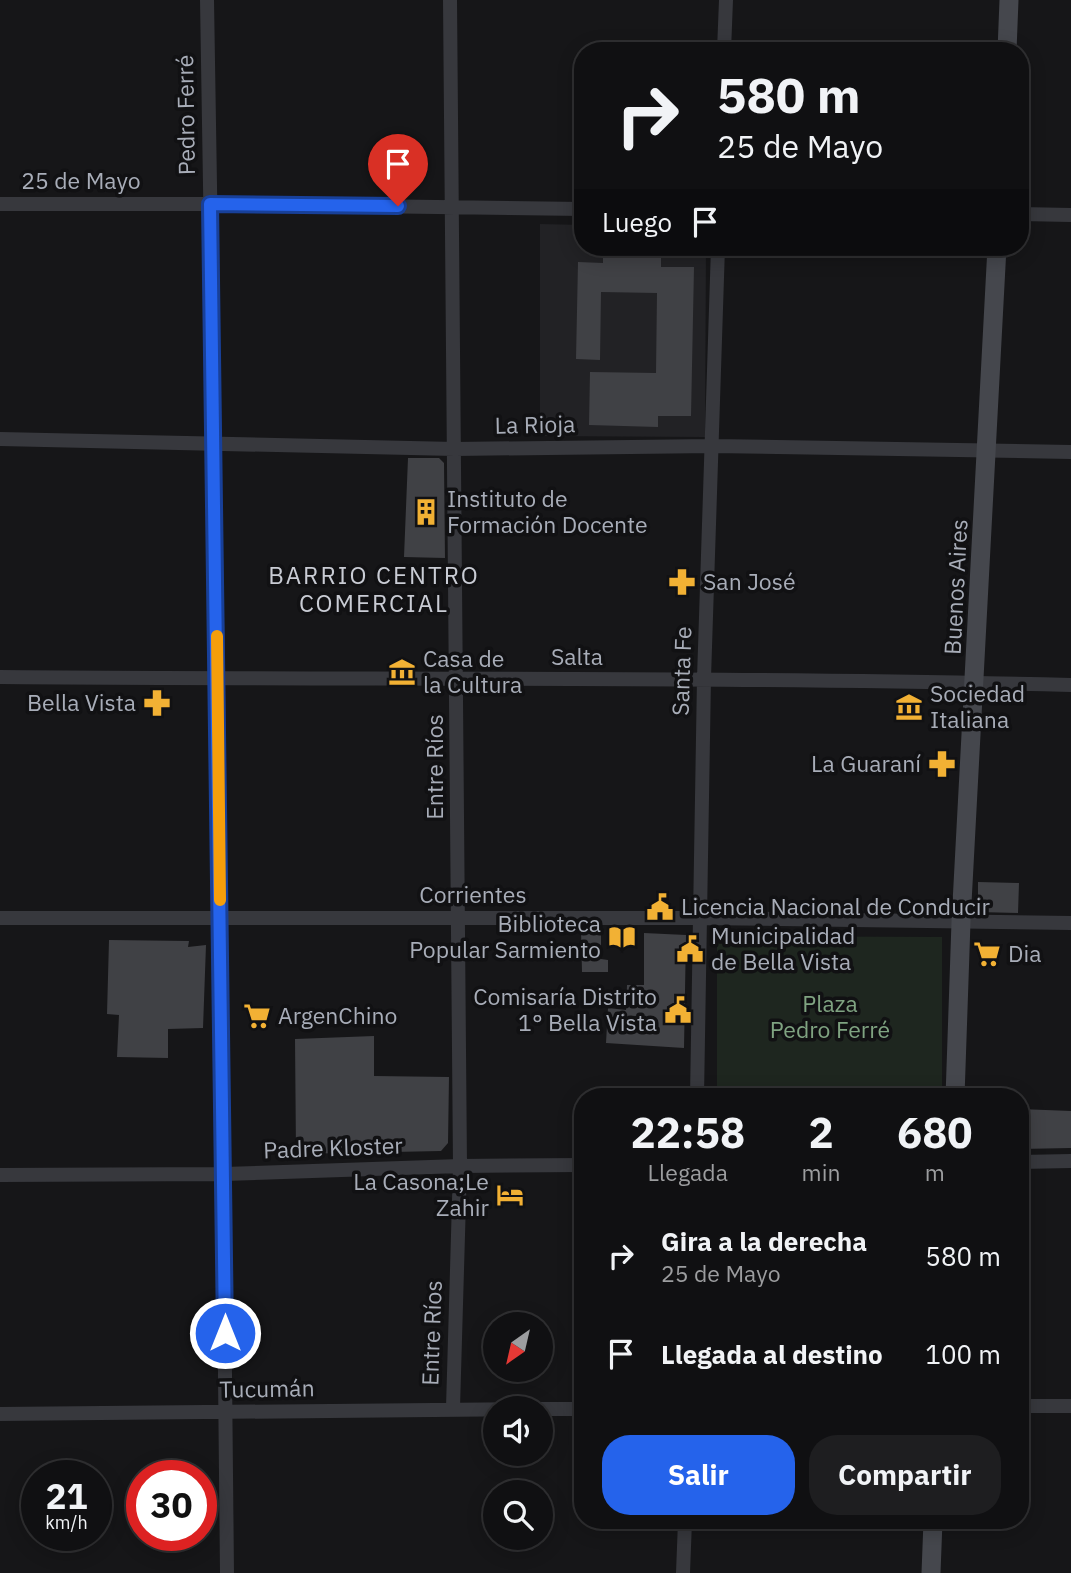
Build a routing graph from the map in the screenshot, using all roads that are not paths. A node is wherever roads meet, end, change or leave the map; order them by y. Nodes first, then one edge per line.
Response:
1 (207, 0) edge
2 (450, 0) edge
3 (726, 0) edge
4 (1009, 0) edge
5 (724, 42) edge
6 (1007, 42) edge
7 (0, 204) edge
8 (210, 204) junction
9 (452, 207) junction
10 (574, 209) edge
11 (1029, 214) edge
12 (1071, 215) edge
13 (718, 256) edge
14 (998, 256) edge
15 (0, 439) edge
16 (214, 445) junction
17 (712, 446) junction
18 (455, 449) junction
19 (988, 450) junction
20 (1071, 452) edge
21 (0, 677) edge
22 (704, 678) junction
23 (218, 679) junction
24 (457, 680) junction
25 (975, 683) junction
26 (1071, 685) edge
27 (0, 918) edge
28 (220, 918) junction
29 (459, 918) junction
30 (700, 918) junction
31 (961, 922) junction
32 (1071, 923) edge
33 (697, 1088) edge
34 (955, 1088) edge
35 (1071, 1161) edge
36 (1029, 1162) edge
37 (460, 1166) junction
38 (574, 1166) edge
39 (224, 1174) junction
40 (0, 1175) edge
41 (1029, 1406) edge
42 (1071, 1406) edge
43 (453, 1408) junction
44 (483, 1408) edge
45 (553, 1409) edge
46 (574, 1409) edge
47 (226, 1413) junction
48 (0, 1415) edge
49 (685, 1529) edge
50 (933, 1529) edge
51 (227, 1573) edge
52 (683, 1573) edge
53 (931, 1573) edge

1 - 8 street, Pedro Ferré
2 - 9 street, Entre Ríos
3 - 5 street
4 - 6 street
7 - 8 street, 25 de Mayo
8 - 9 street, 25 de Mayo
8 - 16 street, Pedro Ferré
9 - 10 street, 25 de Mayo
9 - 18 street, Entre Ríos
11 - 12 street
13 - 17 street, Santa Fe
14 - 19 street, Buenos Aires
15 - 16 street, La Rioja
16 - 18 street, La Rioja
16 - 23 street, Pedro Ferré
17 - 18 street, La Rioja
17 - 19 street, La Rioja
17 - 22 street, Santa Fe
18 - 24 street, Entre Ríos
19 - 20 street, La Rioja
19 - 25 street, Buenos Aires
21 - 23 street, Salta
22 - 24 street, Salta
22 - 25 street, Salta
22 - 30 street, Santa Fe
23 - 24 street, Salta
23 - 28 street, Pedro Ferré
24 - 29 street, Entre Ríos
25 - 26 street, Salta
25 - 31 street, Buenos Aires
27 - 28 street, Corrientes
28 - 29 street, Corrientes
28 - 39 street, Pedro Ferré
29 - 30 street, Corrientes
29 - 37 street, Entre Ríos
30 - 31 street, Corrientes
30 - 33 street, Santa Fe
31 - 32 street, Corrientes
31 - 34 street, Buenos Aires
35 - 36 street
37 - 38 street, Padre Kloster
37 - 39 street, Padre Kloster
37 - 43 street, Entre Ríos
39 - 40 street, Padre Kloster
39 - 47 street, Pedro Ferré
41 - 42 street
43 - 44 street, Tucumán
43 - 47 street, Tucumán
45 - 46 street
47 - 48 street, Tucumán
47 - 51 street, Pedro Ferré
49 - 52 street
50 - 53 street

